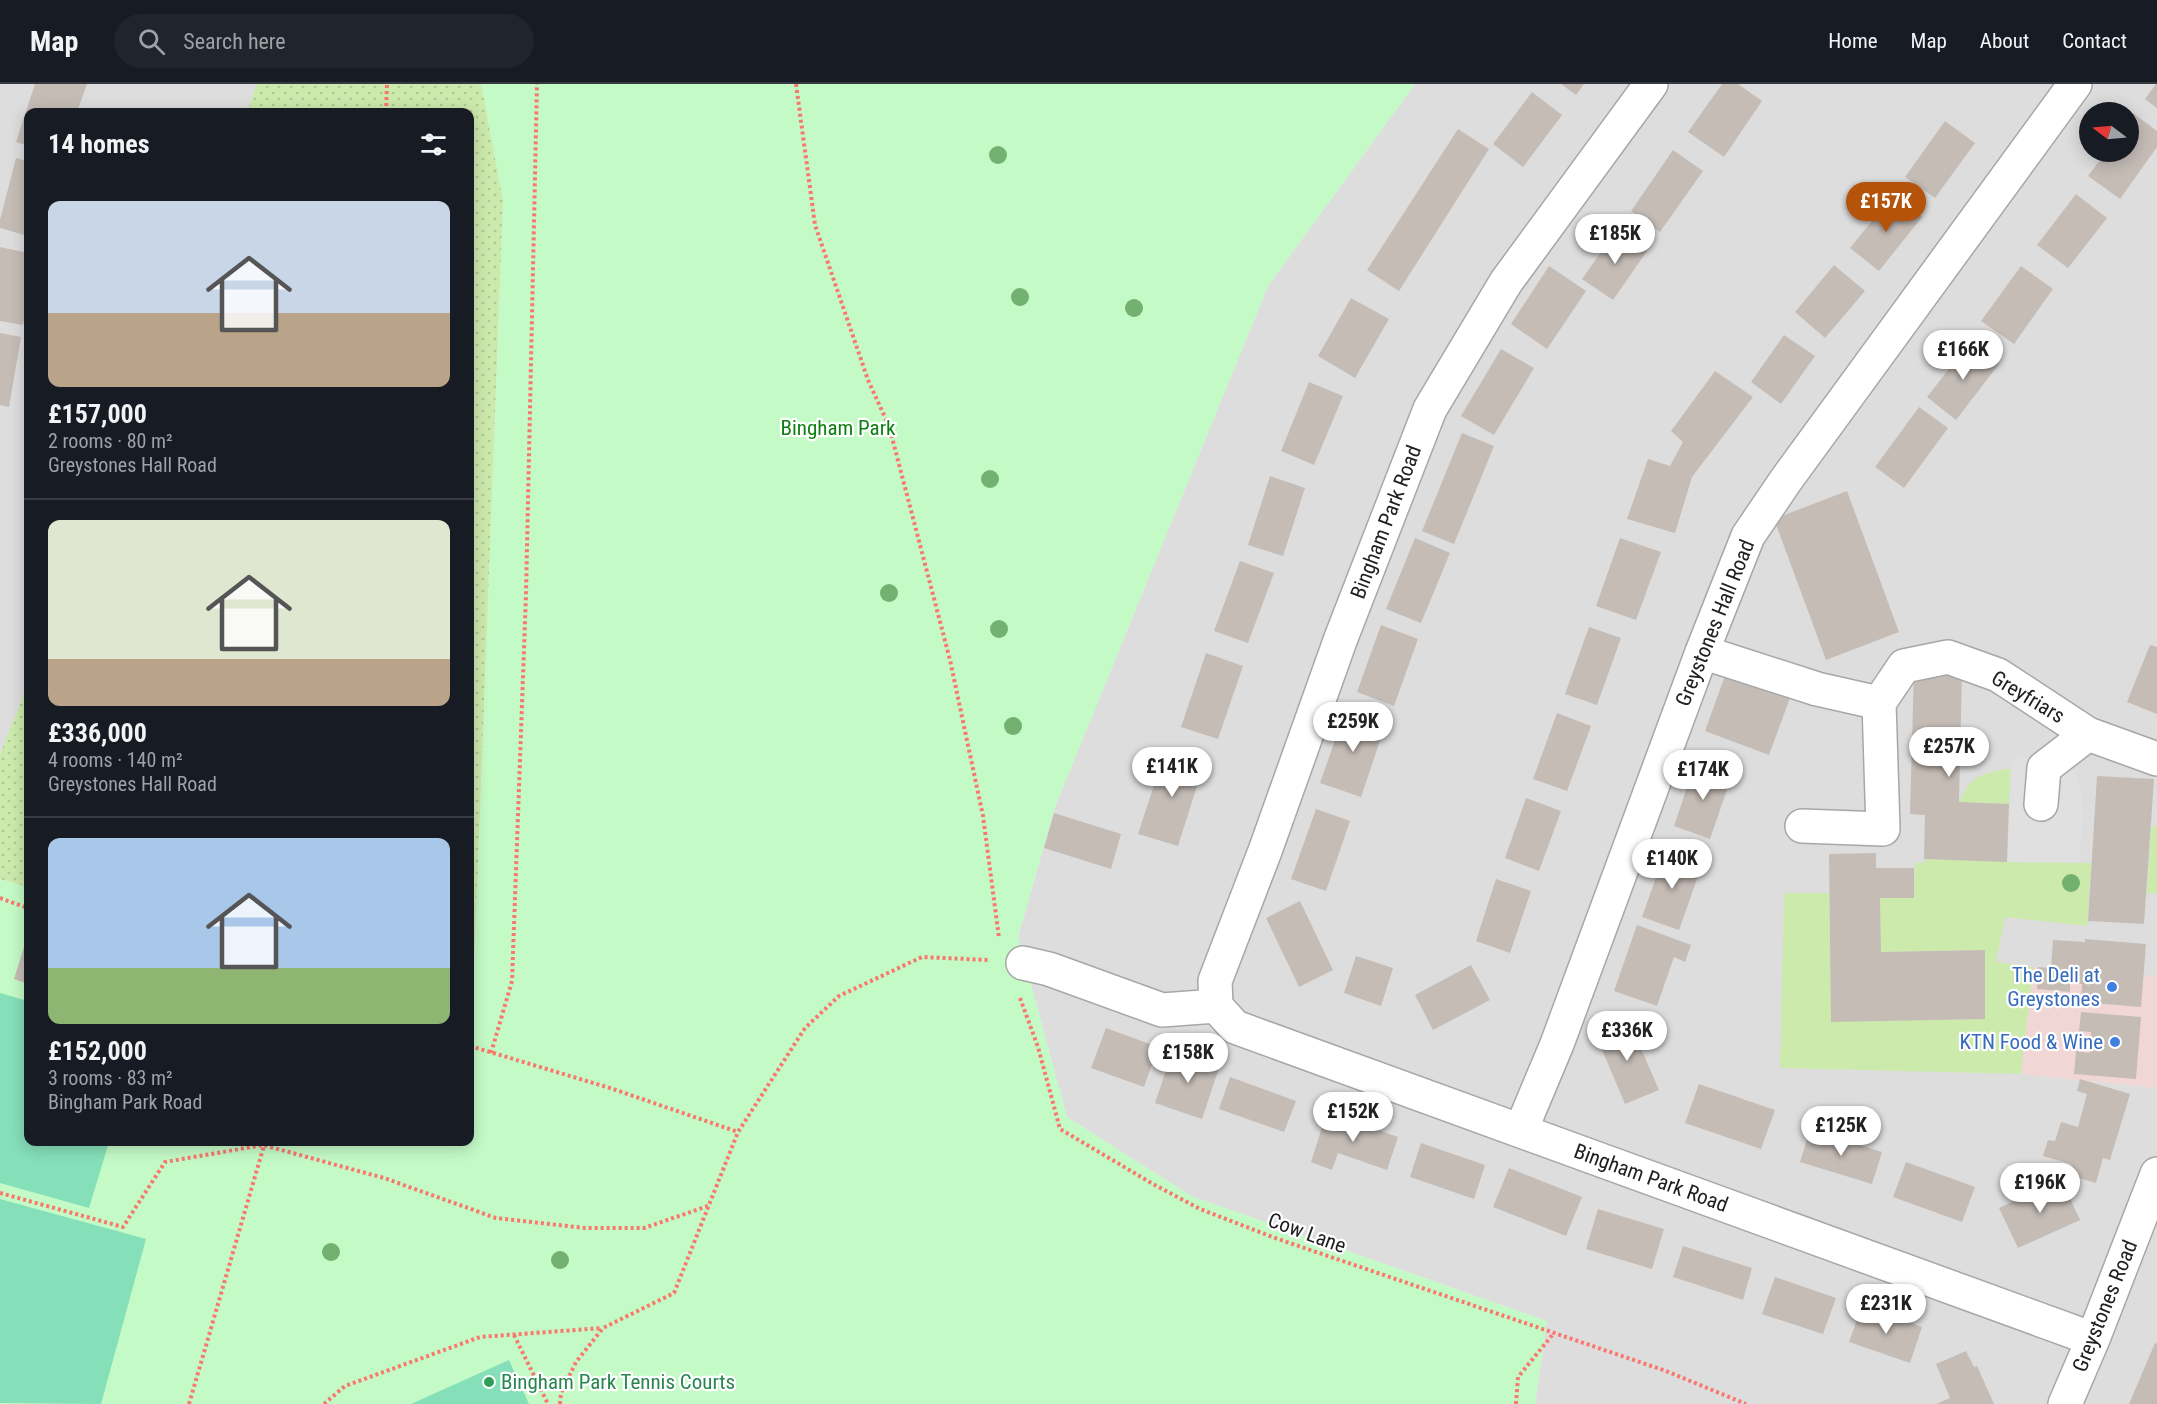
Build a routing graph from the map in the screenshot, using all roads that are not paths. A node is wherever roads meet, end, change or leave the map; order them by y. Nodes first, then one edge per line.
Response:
1 (1651, 84) edge
2 (2075, 84) edge
3 (1702, 652) junction
4 (1879, 703) junction
5 (2088, 734) junction
6 (2157, 759) edge
7 (2041, 804) dead end
8 (1802, 826) dead end
9 (1012, 961) road end
10 (1216, 1006) junction
11 (1521, 1130) junction
12 (2154, 1194) edge
13 (2093, 1339) junction
14 (2065, 1404) edge

1 - 10 street, Bingham Park Road
2 - 3 street, Greystones Hall Road
3 - 4 street
3 - 11 street, Greystones Hall Road
4 - 5 street, Greyfriars
4 - 8 street
5 - 6 street, Greyfriars
5 - 7 street, Greyfriars
9 - 10 street
10 - 11 street, Bingham Park Road
11 - 13 street, Bingham Park Road
12 - 13 street, Greystones Road
13 - 14 street, Greystones Road

